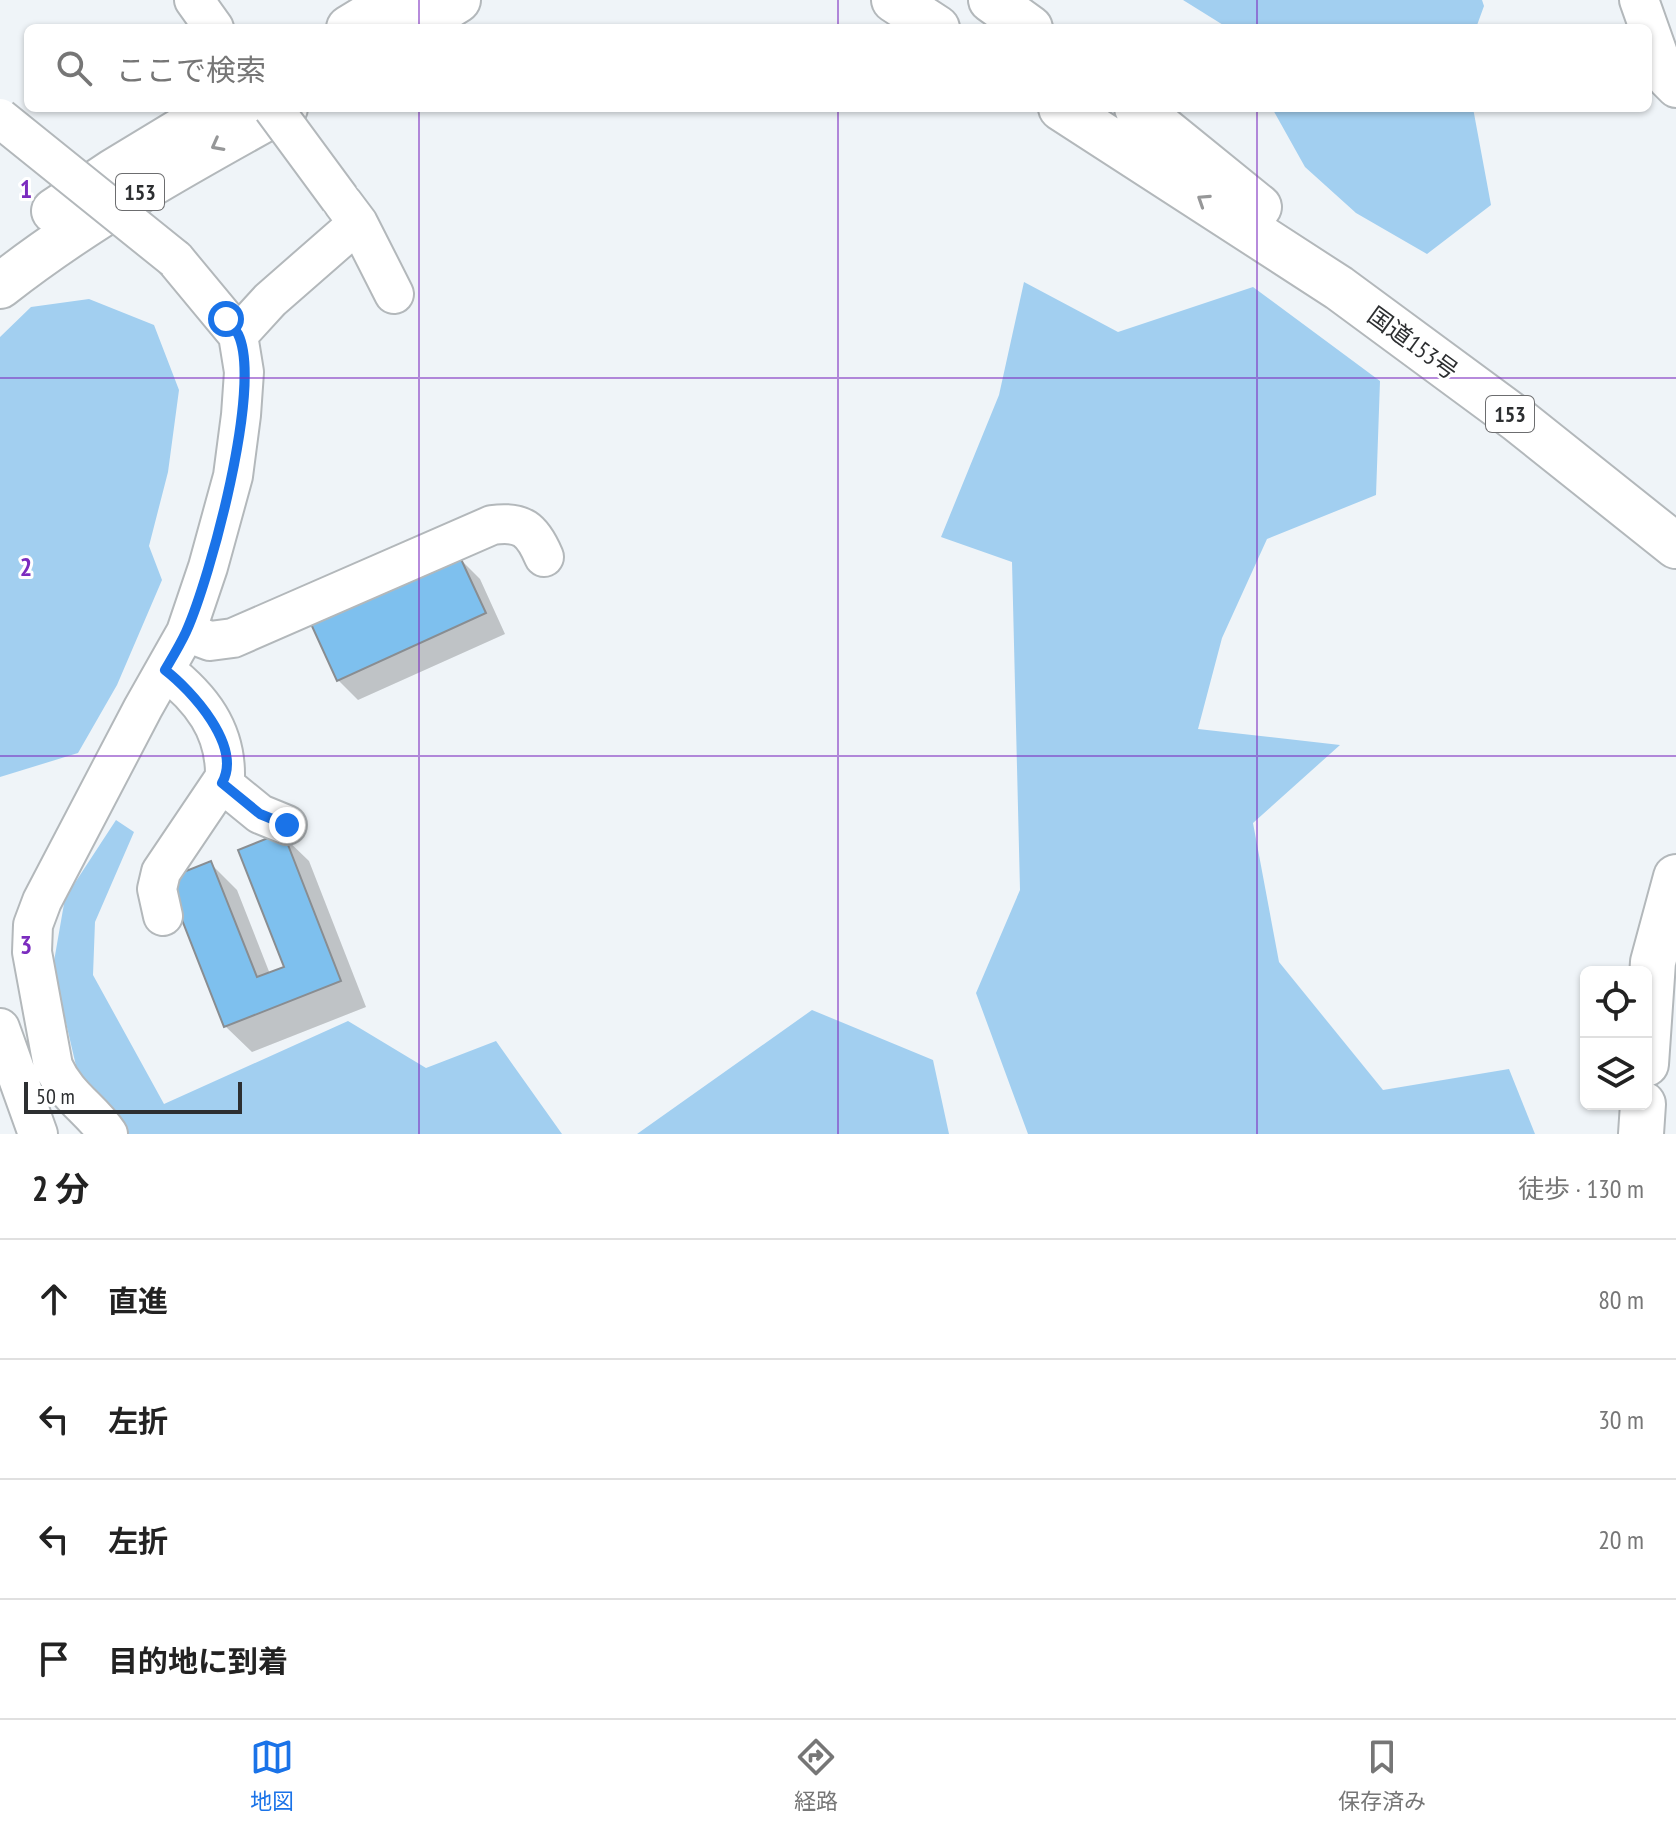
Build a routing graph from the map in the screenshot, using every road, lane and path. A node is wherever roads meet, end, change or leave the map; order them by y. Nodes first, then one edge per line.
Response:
1 (194, 0) edge
2 (395, 0) edge
3 (458, 0) edge
4 (894, 0) edge
5 (991, 0) edge
6 (1639, 0) edge
7 (211, 24) edge
8 (356, 24) edge
9 (419, 24) edge
10 (931, 24) edge
11 (1024, 24) edge
12 (1648, 24) edge
13 (1652, 37) edge
14 (1676, 88) edge
15 (211, 112) edge
16 (276, 112) edge
17 (278, 112) edge
18 (1067, 112) edge
19 (1142, 112) edge
20 (0, 118) edge
21 (349, 211) junction
22 (0, 250) edge
23 (0, 286) edge
24 (1339, 288) junction
25 (394, 294) dead end
26 (238, 335) junction
27 (1676, 546) edge
28 (544, 557) dead end
29 (186, 632) junction
30 (165, 670) junction
31 (222, 783) junction
32 (287, 825) dead end
33 (1676, 877) edge
34 (163, 916) dead end
35 (0, 1028) edge
36 (1648, 1038) edge
37 (1643, 1110) edge
38 (38, 1134) edge
39 (108, 1134) edge
40 (1641, 1134) edge

1 - 7 street
2 - 8 main road
3 - 9 main road
4 - 10 main road
5 - 11 main road
6 - 12 street
13 - 14 street
15 - 22 main road, 153
16 - 21 street, bridge
17 -> 23 main road, 153
24 -> 18 main road, 国道153号 / 153
19 - 24 main road, 国道153号 / 153
20 - 26 street, bridge
21 - 25 street
21 - 26 street
24 - 27 main road, 国道153号 / 153
26 - 29 street
28 - 29 street
29 - 30 street
30 - 31 street
30 - 39 street
31 - 32 street
31 - 34 street
33 - 36 main road
35 - 38 street
37 - 40 main road

